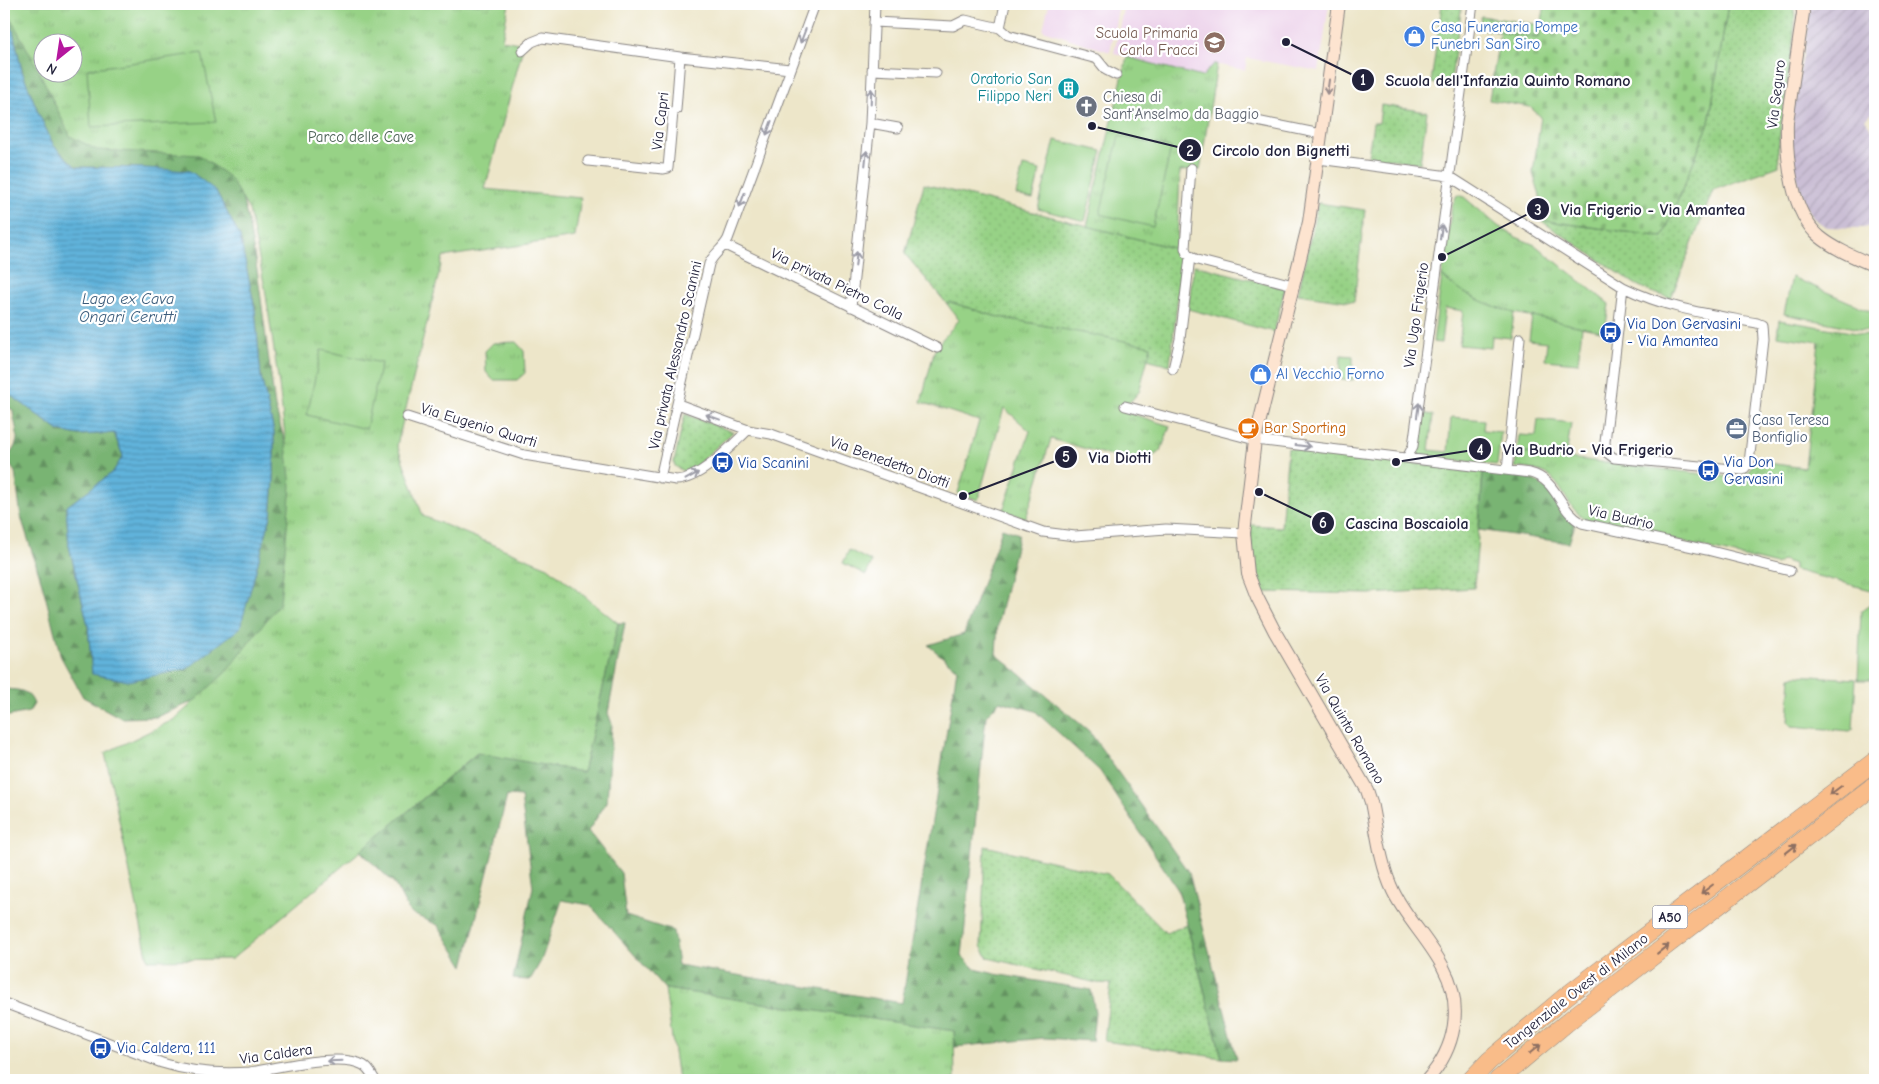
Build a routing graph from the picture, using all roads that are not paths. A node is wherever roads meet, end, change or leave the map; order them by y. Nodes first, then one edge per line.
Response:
1 (815, 4) edge
2 (875, 4) edge
3 (1005, 4) edge
4 (1339, 4) edge
5 (1473, 4) edge
6 (1802, 4) edge
7 (874, 22) junction
8 (1000, 28) junction
9 (522, 51) dead end
10 (680, 57) junction
11 (790, 69) junction
12 (872, 70) junction
13 (936, 73) dead end
14 (1116, 75) dead end
15 (1242, 118) dead end
16 (870, 122) junction
17 (898, 128) dead end
18 (1322, 134) junction
19 (1318, 159) junction
20 (588, 161) dead end
21 (1191, 168) dead end
22 (1449, 176) junction
23 (725, 245) junction
24 (1190, 257) junction
25 (1875, 266) edge
26 (1293, 285) junction
27 (1623, 287) junction
28 (851, 307) junction
29 (1520, 338) dead end
30 (936, 348) dead end
31 (1174, 369) dead end
32 (678, 404) junction
33 (1125, 406) dead end
34 (407, 417) dead end
35 (748, 430) junction
36 (1255, 440) junction
37 (1407, 458) junction
38 (1507, 470) junction
39 (660, 478) junction
40 (1244, 532) junction
41 (1790, 571) dead end
42 (1875, 761) edge
43 (1875, 785) edge
44 (4, 1003) edge
45 (266, 1070) junction
46 (267, 1080) edge
47 (376, 1080) edge
48 (1427, 1080) edge
49 (1471, 1080) edge
50 (1498, 1080) edge

1 -> 11 street, Via privata Alessandro Scanini
2 - 7 street
3 - 8 street
4 -> 18 street, Via Quinto Romano
5 - 22 street, Via Ugo Frigerio
6 - 25 street, Via Seguro
7 - 8 street
7 - 12 street
8 - 14 street
9 - 10 street
10 - 11 street
10 - 20 street, Via Capri
11 -> 23 street, Via privata Alessandro Scanini
12 - 13 street
16 -> 12 street
15 - 18 street
16 - 17 street
28 -> 16 street
18 - 19 street, Via Quinto Romano
19 - 22 street
19 - 26 street, Via Quinto Romano
21 - 24 street
22 - 27 street
37 -> 22 street, Via Ugo Frigerio
23 - 28 street, Via privata Pietro Colla
23 - 32 street, Via privata Alessandro Scanini
24 - 26 street
24 - 31 street
26 - 36 street, Via Quinto Romano
27 - 27 street
28 - 30 street, Via privata Pietro Colla
29 - 38 street
35 -> 32 street, Via Benedetto Diotti
32 - 39 street, Via privata Alessandro Scanini
33 - 36 street
34 - 39 street, Via Eugenio Quarti
39 -> 35 street
35 - 40 street, Via Benedetto Diotti
36 -> 37 street, Via Budrio
36 - 40 street, Via Quinto Romano
37 - 38 street, Via Budrio
38 - 41 street, Via Budrio
40 - 48 street, Via Quinto Romano
42 -> 49 highway, Tangenziale Ovest di Milano / A50
50 -> 43 highway, Tangenziale Ovest di Milano / A50
44 - 45 street, Via Caldera
45 - 46 street
47 -> 45 street, Via Caldera

